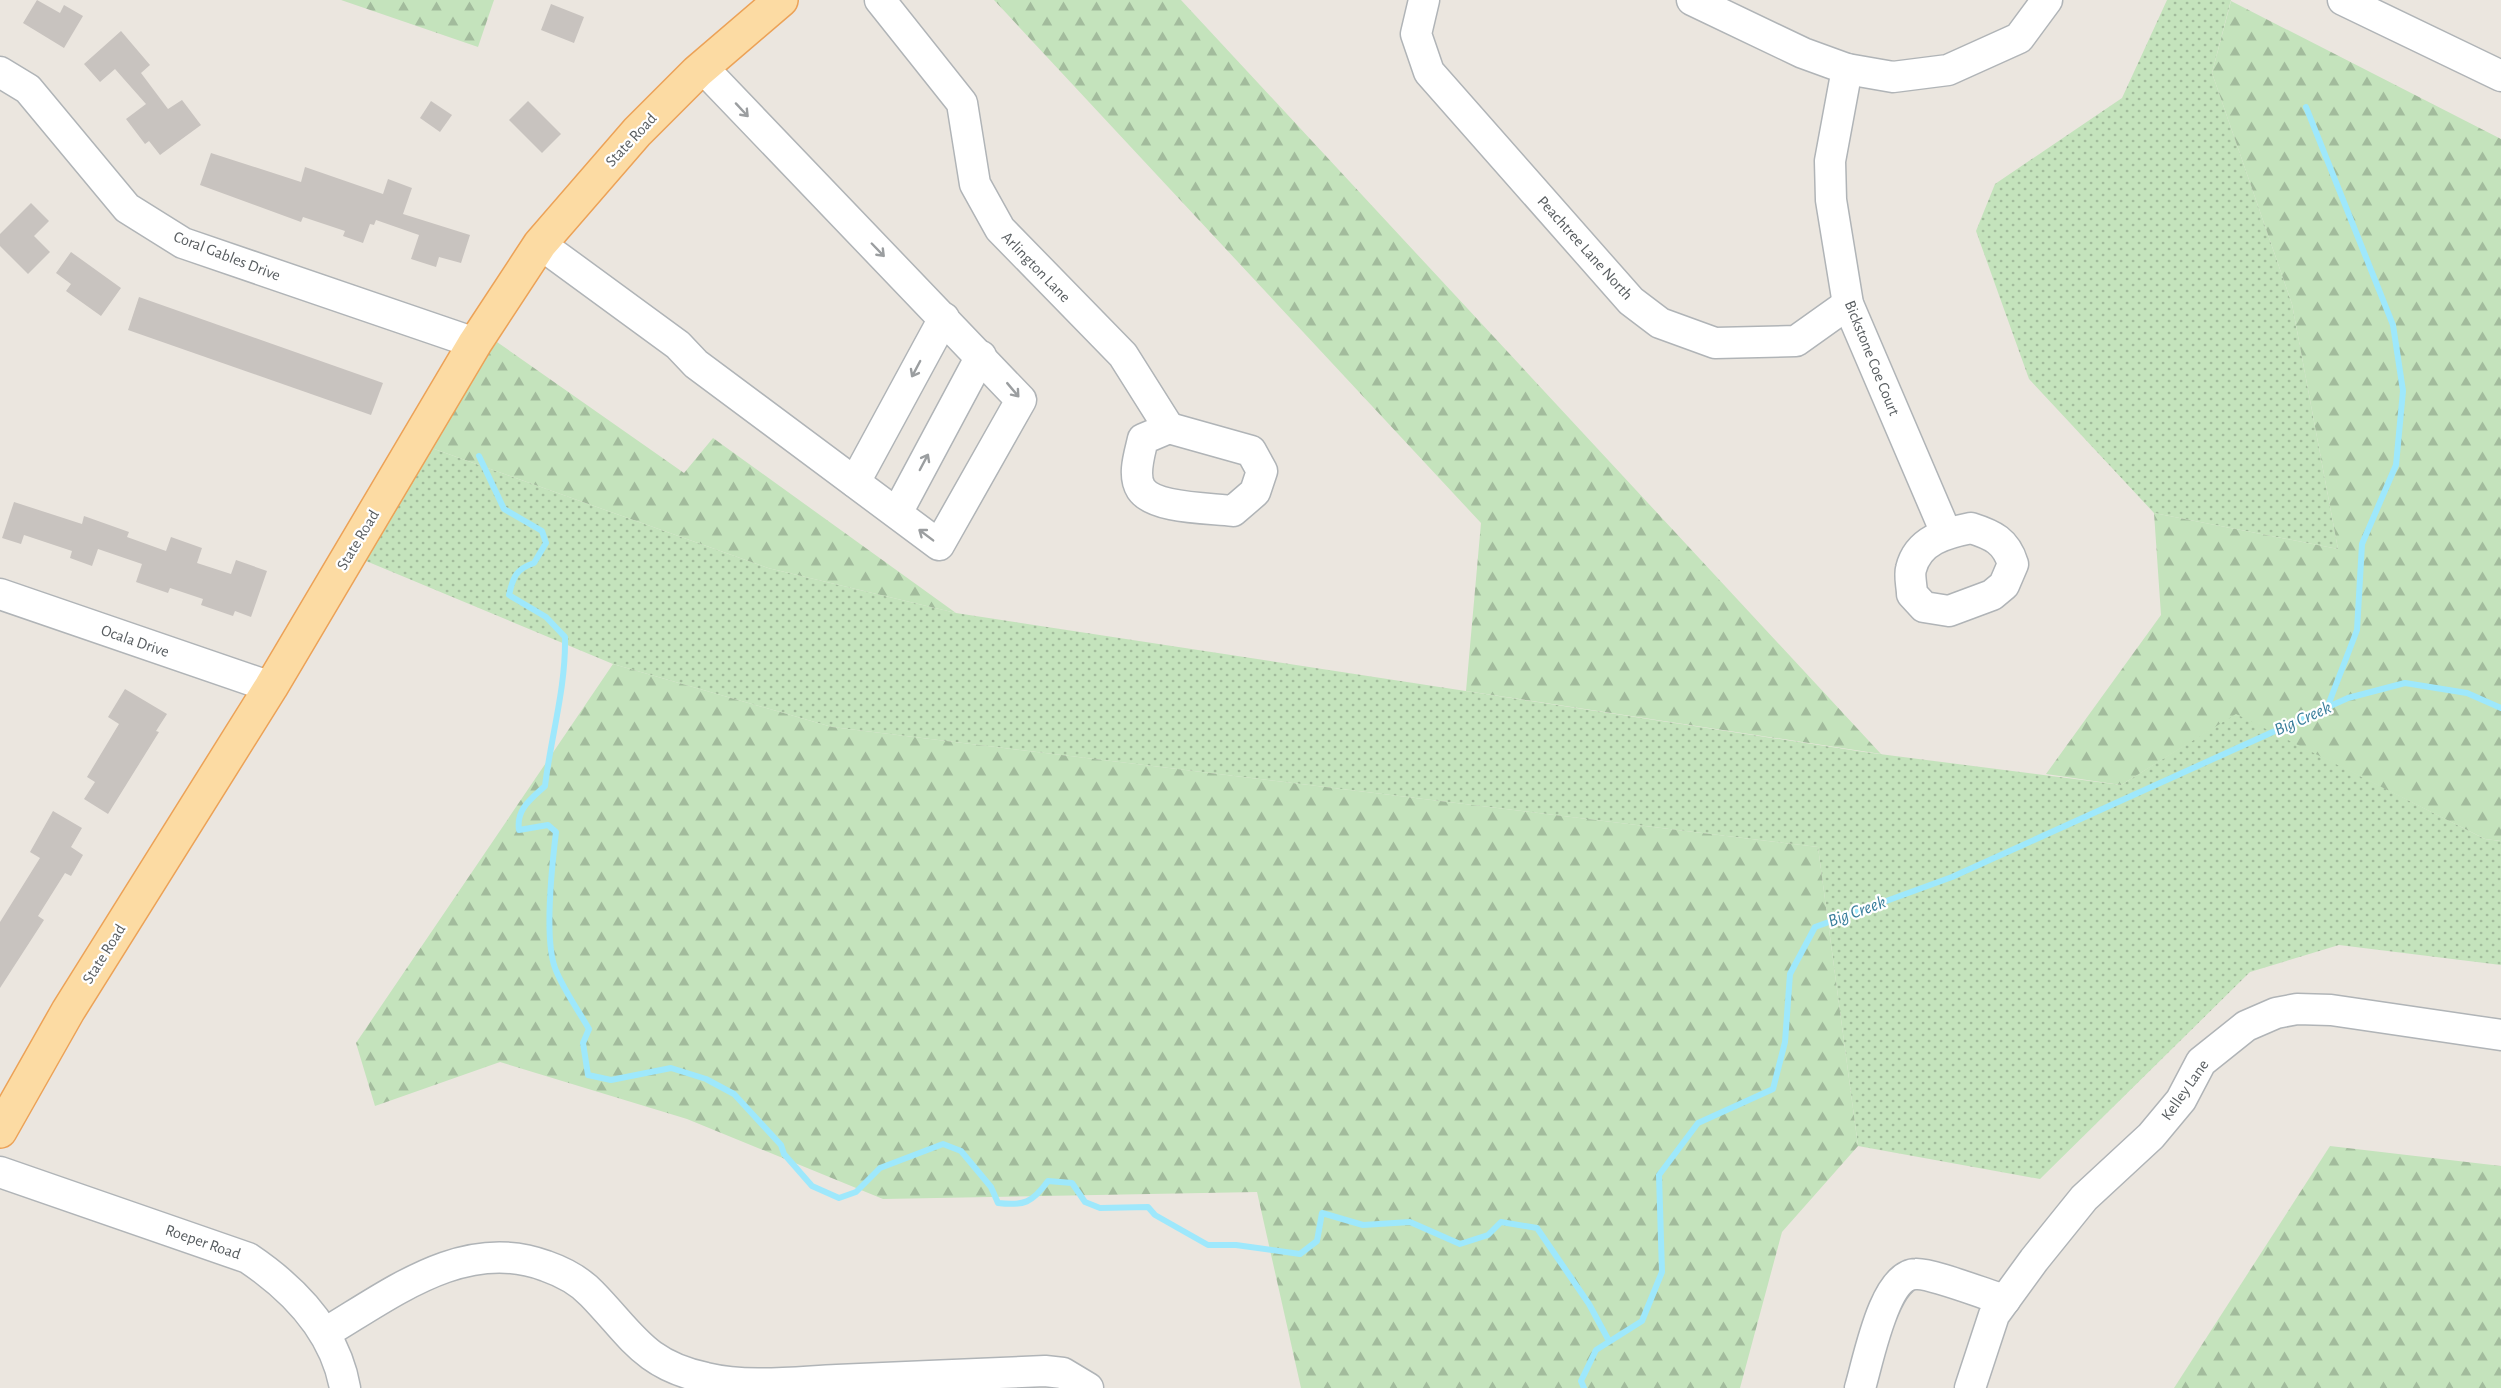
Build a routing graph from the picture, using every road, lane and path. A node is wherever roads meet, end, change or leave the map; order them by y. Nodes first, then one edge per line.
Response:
1 (781, 0) edge
2 (880, 0) edge
3 (1424, 0) edge
4 (1692, 0) edge
5 (2047, 0) edge
6 (2343, 0) edge
7 (702, 67) junction
8 (1847, 69) junction
9 (0, 72) edge
10 (2501, 76) edge
11 (540, 244) junction
12 (1848, 304) junction
13 (944, 318) junction
14 (475, 343) junction
15 (981, 356) junction
16 (1169, 428) dead end
17 (848, 477) junction
18 (897, 513) junction
19 (1946, 533) dead end
20 (0, 594) edge
21 (271, 687) junction
22 (2501, 1035) edge
23 (0, 1131) edge
24 (0, 1172) edge
25 (2005, 1300) junction
26 (325, 1333) junction
27 (345, 1388) edge
28 (1088, 1388) edge
29 (1860, 1388) edge
30 (1970, 1388) edge

1 - 7 main road, State Road
2 - 16 street, Arlington Lane
3 - 12 street, Peachtree Lane North
4 - 8 street
5 - 8 street
6 - 10 street
7 - 11 main road, State Road
7 -> 13 street
8 - 12 street, Bickstone Coe Court
9 - 14 street, Coral Gables Drive
11 - 14 main road, State Road
11 - 17 street
12 - 19 street, Bickstone Coe Court
13 - 15 street
13 -> 17 street
14 - 21 main road, State Road
18 -> 15 street
15 -> 18 street
17 - 18 street
20 - 21 street, Ocala Drive
21 - 23 main road, State Road
22 - 25 street, Kelley Lane
24 - 26 street, Roeper Road
25 - 29 street
25 - 30 street, Kelley Lane
26 - 27 street, Roeper Road
26 - 28 street

